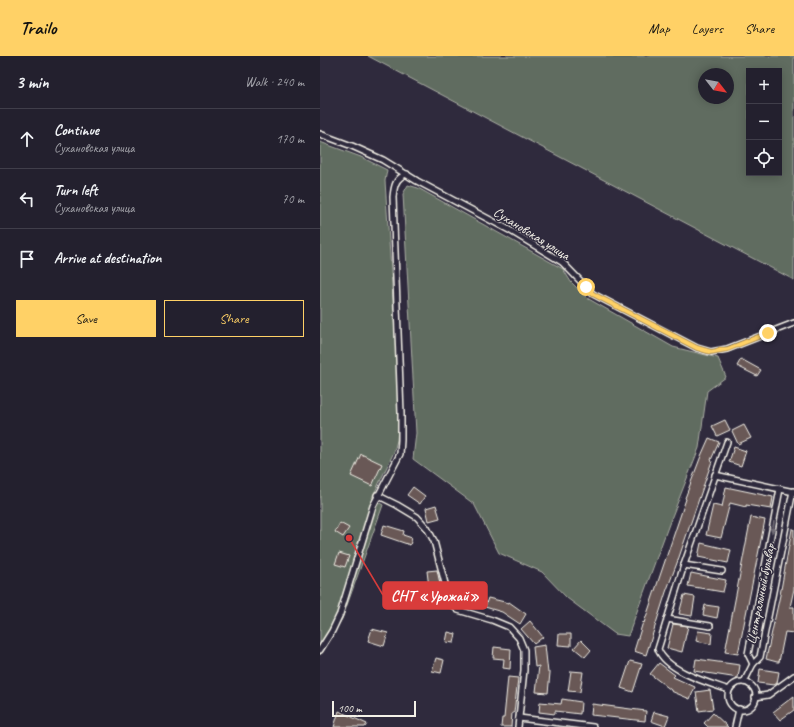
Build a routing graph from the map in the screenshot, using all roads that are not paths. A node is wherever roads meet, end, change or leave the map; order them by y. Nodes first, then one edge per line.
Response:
1 (320, 134) edge
2 (407, 174) junction
3 (794, 323) edge
4 (726, 442) dead end
5 (715, 475) junction
6 (780, 489) junction
7 (793, 492) edge
8 (377, 496) junction
9 (684, 565) junction
10 (722, 571) dead end
11 (667, 619) junction
12 (710, 626) dead end
13 (320, 650) edge
14 (753, 664) junction
15 (794, 676) edge
16 (744, 682) junction
17 (729, 690) junction
18 (755, 697) junction
19 (739, 709) junction
20 (519, 718) junction
21 (518, 727) edge
22 (593, 727) edge
23 (735, 727) edge

1 - 2 street, Сухановская улица
2 - 3 street, Сухановская улица
2 - 8 street
4 - 5 street
5 - 6 street
5 - 9 street
6 - 7 street
6 -> 14 street, Центральный бульвар
7 - 14 street, Центральный бульвар
8 - 13 street
8 - 20 street
9 - 10 street
9 - 11 street
11 - 12 street
11 - 17 street
14 - 16 street
15 - 18 street
16 - 17 street
16 - 18 street
17 - 19 street
18 - 19 street
19 - 23 street
20 - 21 street
20 - 22 street

